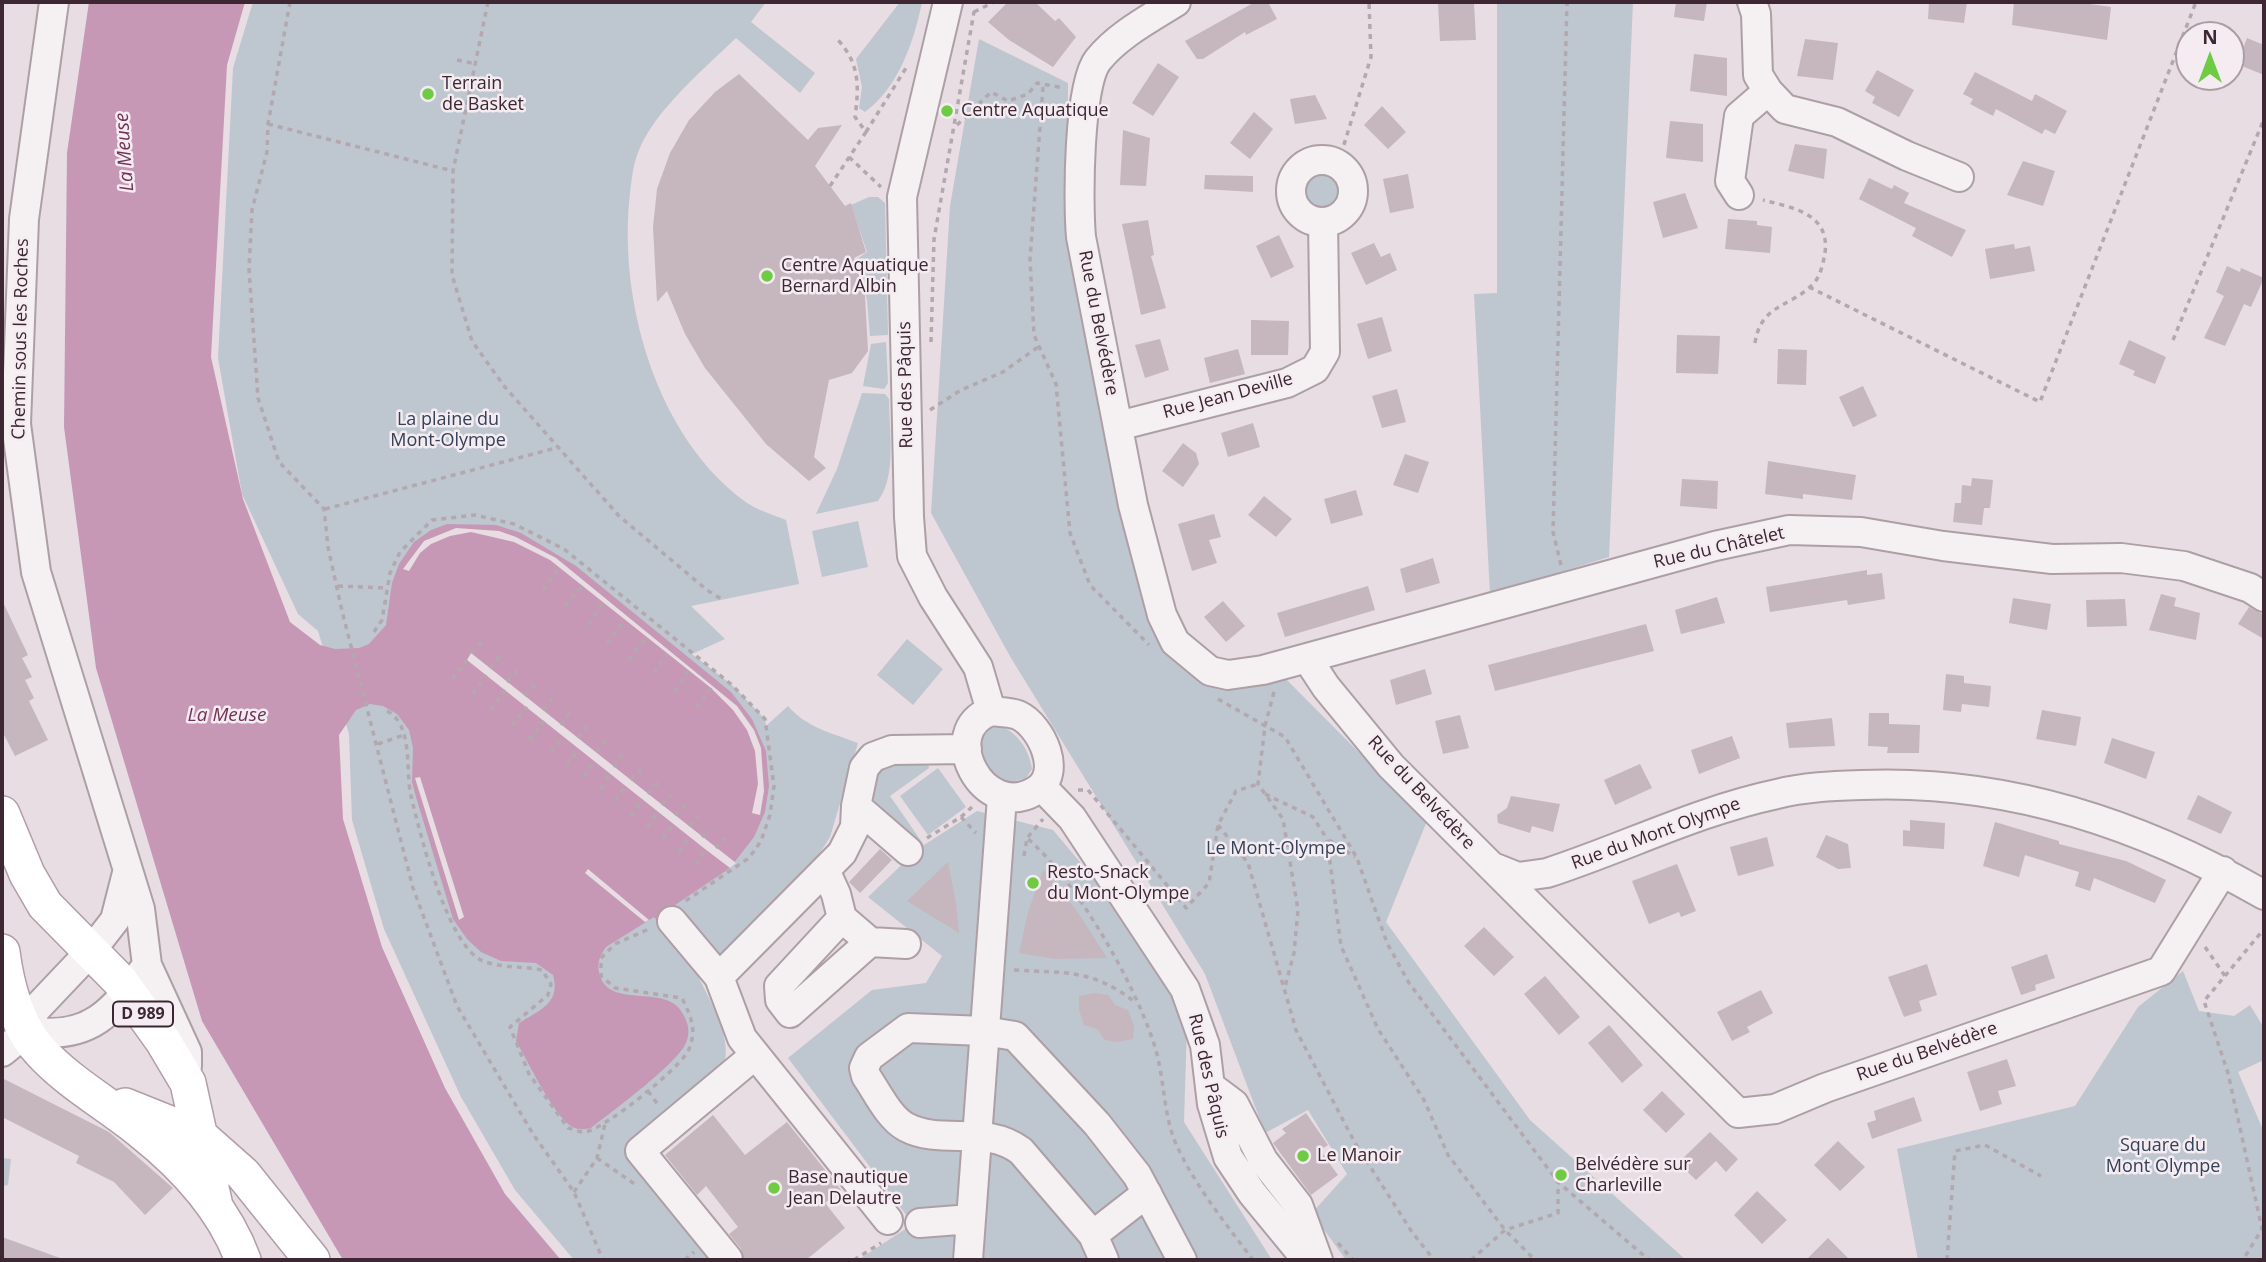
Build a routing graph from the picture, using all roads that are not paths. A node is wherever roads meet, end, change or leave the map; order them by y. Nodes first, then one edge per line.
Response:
1 (54, 2) edge
2 (955, 2) edge
3 (1176, 2) edge
4 (1752, 2) edge
5 (1768, 91) junction
6 (1959, 177) dead end
7 (1739, 195) road end
8 (1323, 222) junction
9 (1118, 426) junction
10 (2264, 597) edge
11 (1294, 661) junction
12 (990, 711) junction
13 (967, 749) junction
14 (1059, 793) junction
15 (1002, 797) junction
16 (856, 806) junction
17 (2, 814) edge
18 (908, 851) road end
19 (1491, 866) junction
20 (2223, 871) junction
21 (826, 872) junction
22 (127, 873) junction
23 (2264, 895) edge
24 (842, 919) junction
25 (676, 925) road end
26 (870, 942) junction
27 (906, 944) dead end
28 (2, 952) edge
29 (90, 952) junction
30 (719, 977) junction
31 (137, 978) junction
32 (984, 1031) junction
33 (15, 1042) edge
34 (755, 1055) junction
35 (188, 1083) junction
36 (1210, 1086) junction
37 (80, 1087) junction
38 (976, 1135) junction
39 (200, 1136) junction
40 (205, 1193) junction
41 (1147, 1193) junction
42 (971, 1219) junction
43 (888, 1220) dead end
44 (920, 1223) dead end
45 (1098, 1248) edge
46 (728, 1259) edge
47 (243, 1260) edge
48 (313, 1260) edge
49 (968, 1260) edge
50 (1182, 1260) edge
51 (1307, 1260) edge
52 (1318, 1260) edge

1 - 22 street, Chemin sous les Roches
2 - 12 street, Rue des Pâquis
3 - 9 street, Rue du Belvédère
4 - 5 street
5 - 6 street
5 - 7 street
8 - 8 street
8 - 9 street, Rue Jean Deville
9 - 11 street, Rue du Belvédère
10 - 11 street, Rue du Châtelet
11 - 19 street, Rue du Belvédère
12 - 13 street
12 - 14 street
13 - 15 street
13 - 16 street
14 - 15 street
14 - 36 street, Rue des Pâquis
15 - 32 street
16 - 18 street
16 - 21 street
17 - 29 main road, D 989
19 - 20 street, Rue du Mont Olympe
19 - 20 street, Rue du Belvédère
20 - 23 street, Rue du Mont Olympe
21 - 24 street
21 - 30 street
22 - 29 street
22 - 31 street, Chemin sous les Roches
24 - 26 street
24 - 26 street
25 - 30 street
26 - 27 street
28 - 33 main road, D 989
29 - 31 main road, D 989
29 - 33 street
30 - 34 street
31 - 33 street
31 - 35 main road, D 989
32 - 38 street
32 - 38 street
32 - 41 street
33 - 37 main road, D 989
34 - 43 street
34 - 46 street
35 - 39 main road
35 - 48 main road, D 989
36 - 51 street, Rue des Pâquis
36 - 52 street
37 - 39 main road, D 989
37 - 40 main road
38 - 42 street
38 - 45 street
39 - 40 main road
39 - 48 main road, D 989
40 - 47 main road
41 - 45 street
41 - 50 street
42 - 44 street
42 - 49 street

